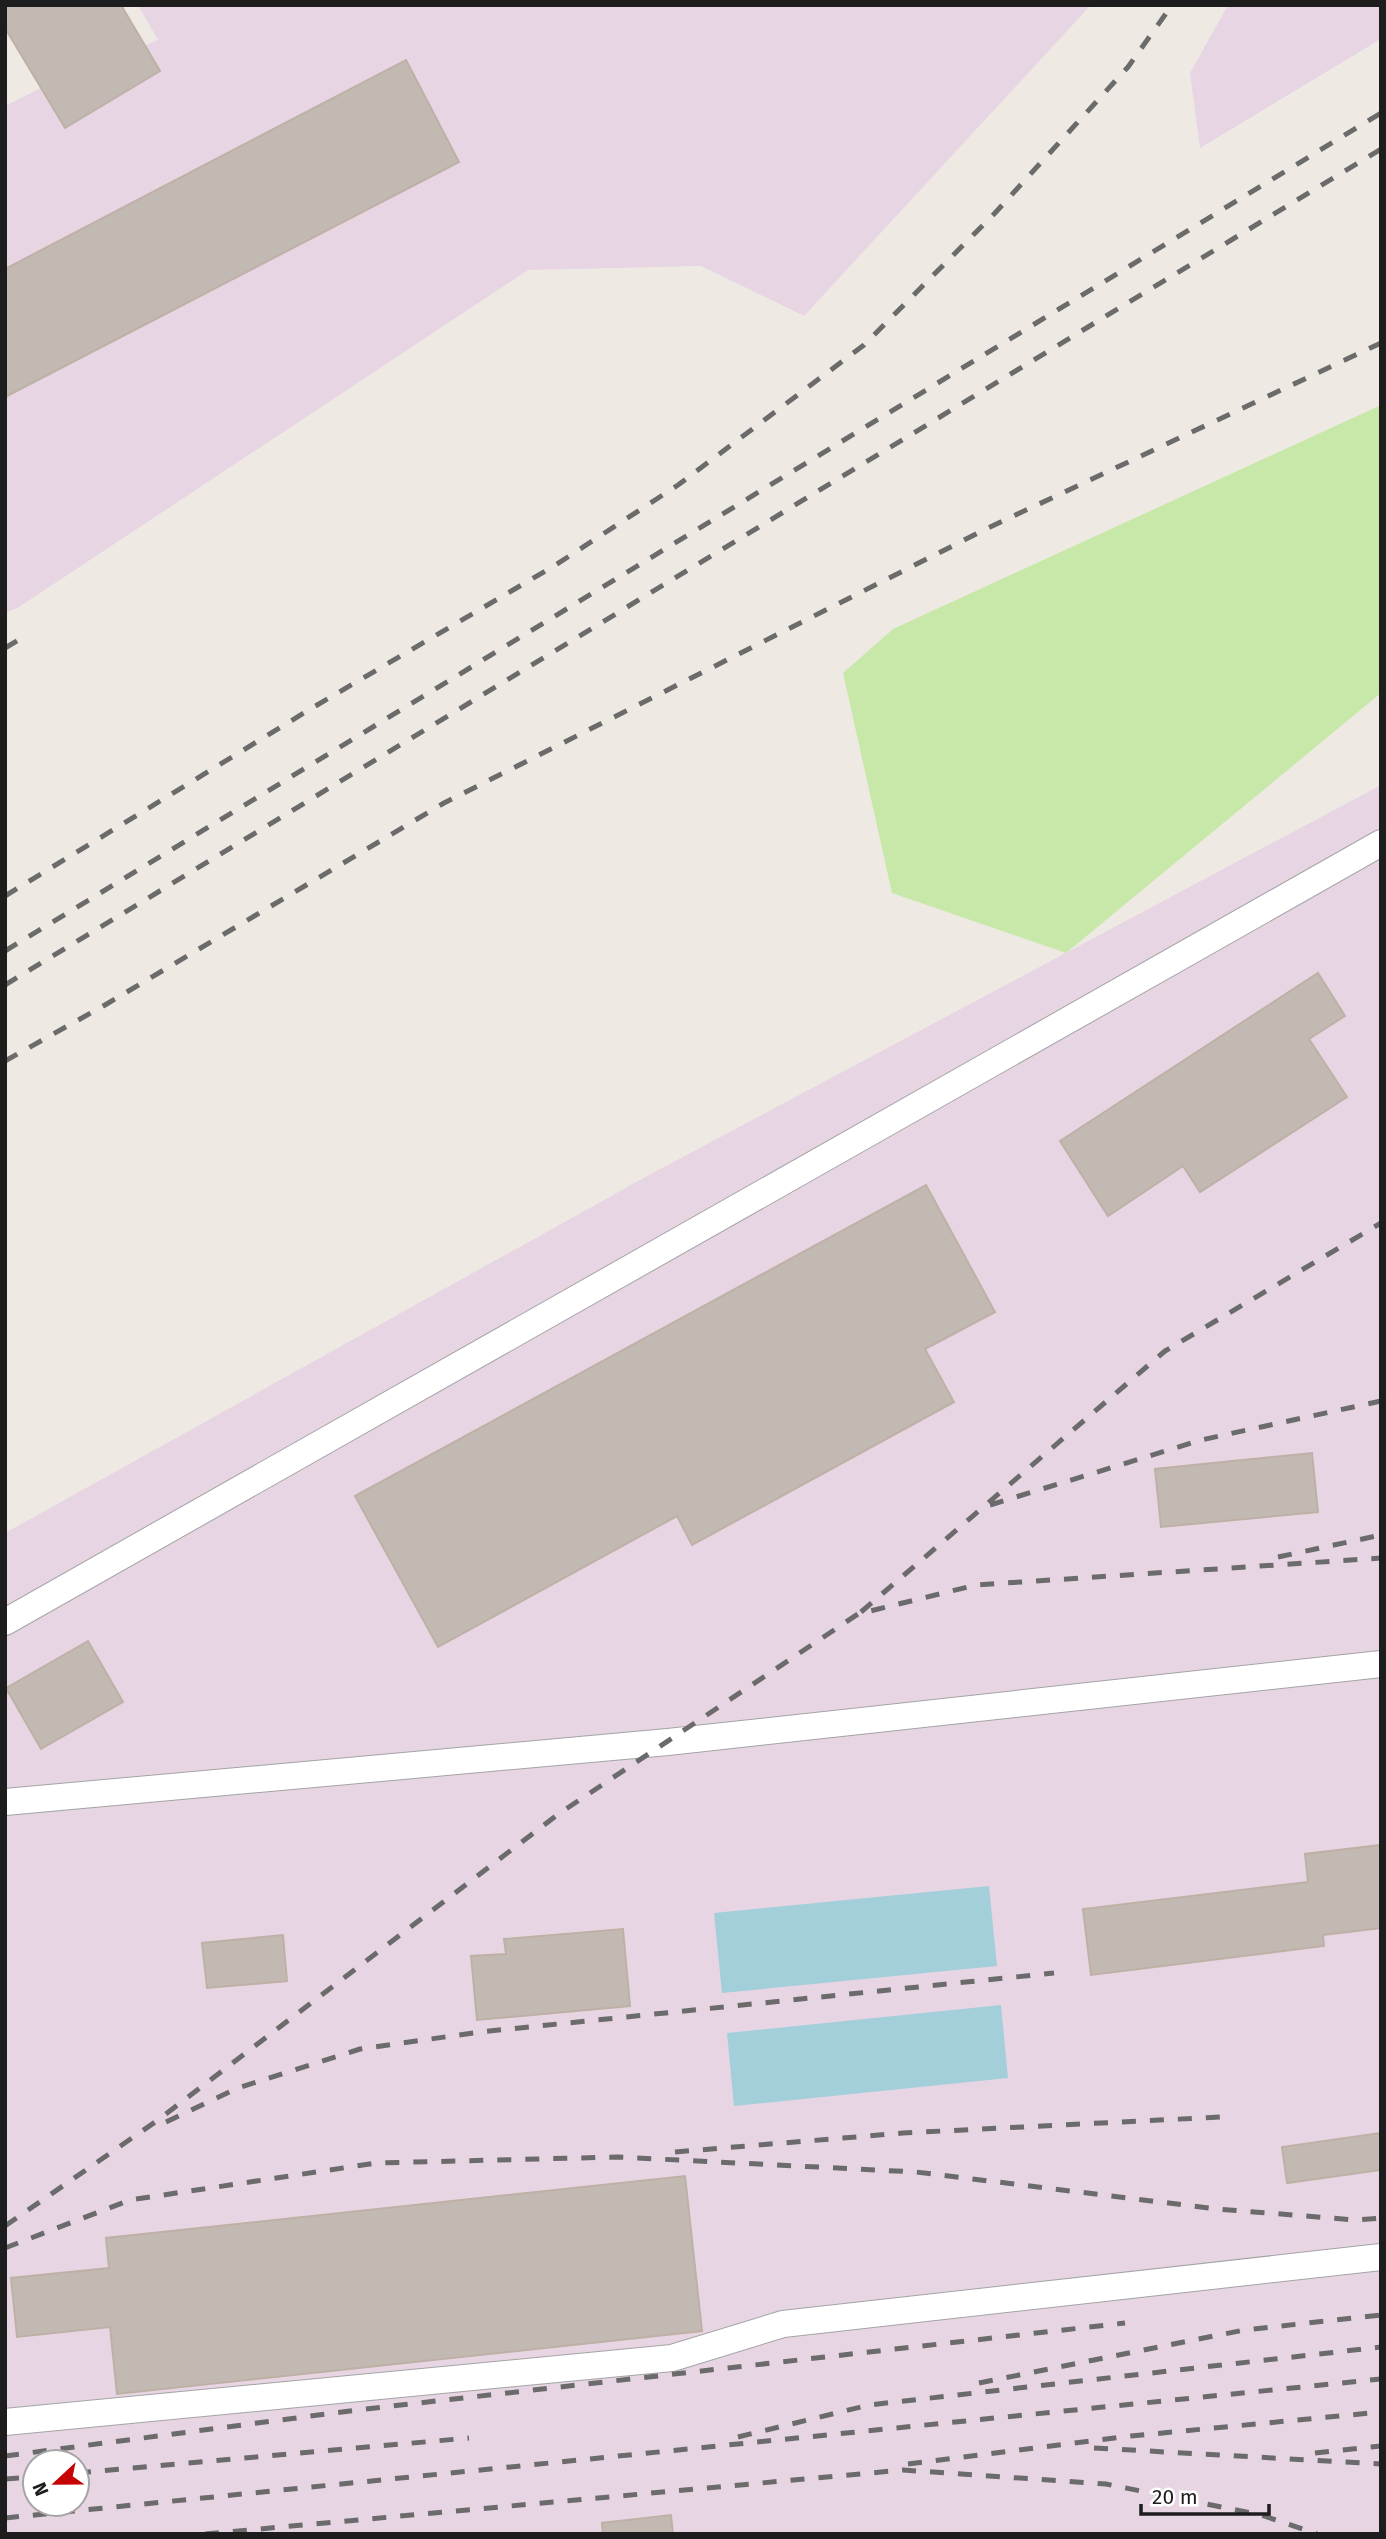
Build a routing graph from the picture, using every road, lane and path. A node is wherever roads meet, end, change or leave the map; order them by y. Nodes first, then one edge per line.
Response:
1 (1381, 844) edge
2 (5, 1622) edge
3 (1381, 1664) edge
4 (5, 1802) edge
5 (1381, 2257) edge
6 (5, 2422) edge

1 - 2 lane
3 - 4 lane
5 - 6 lane

